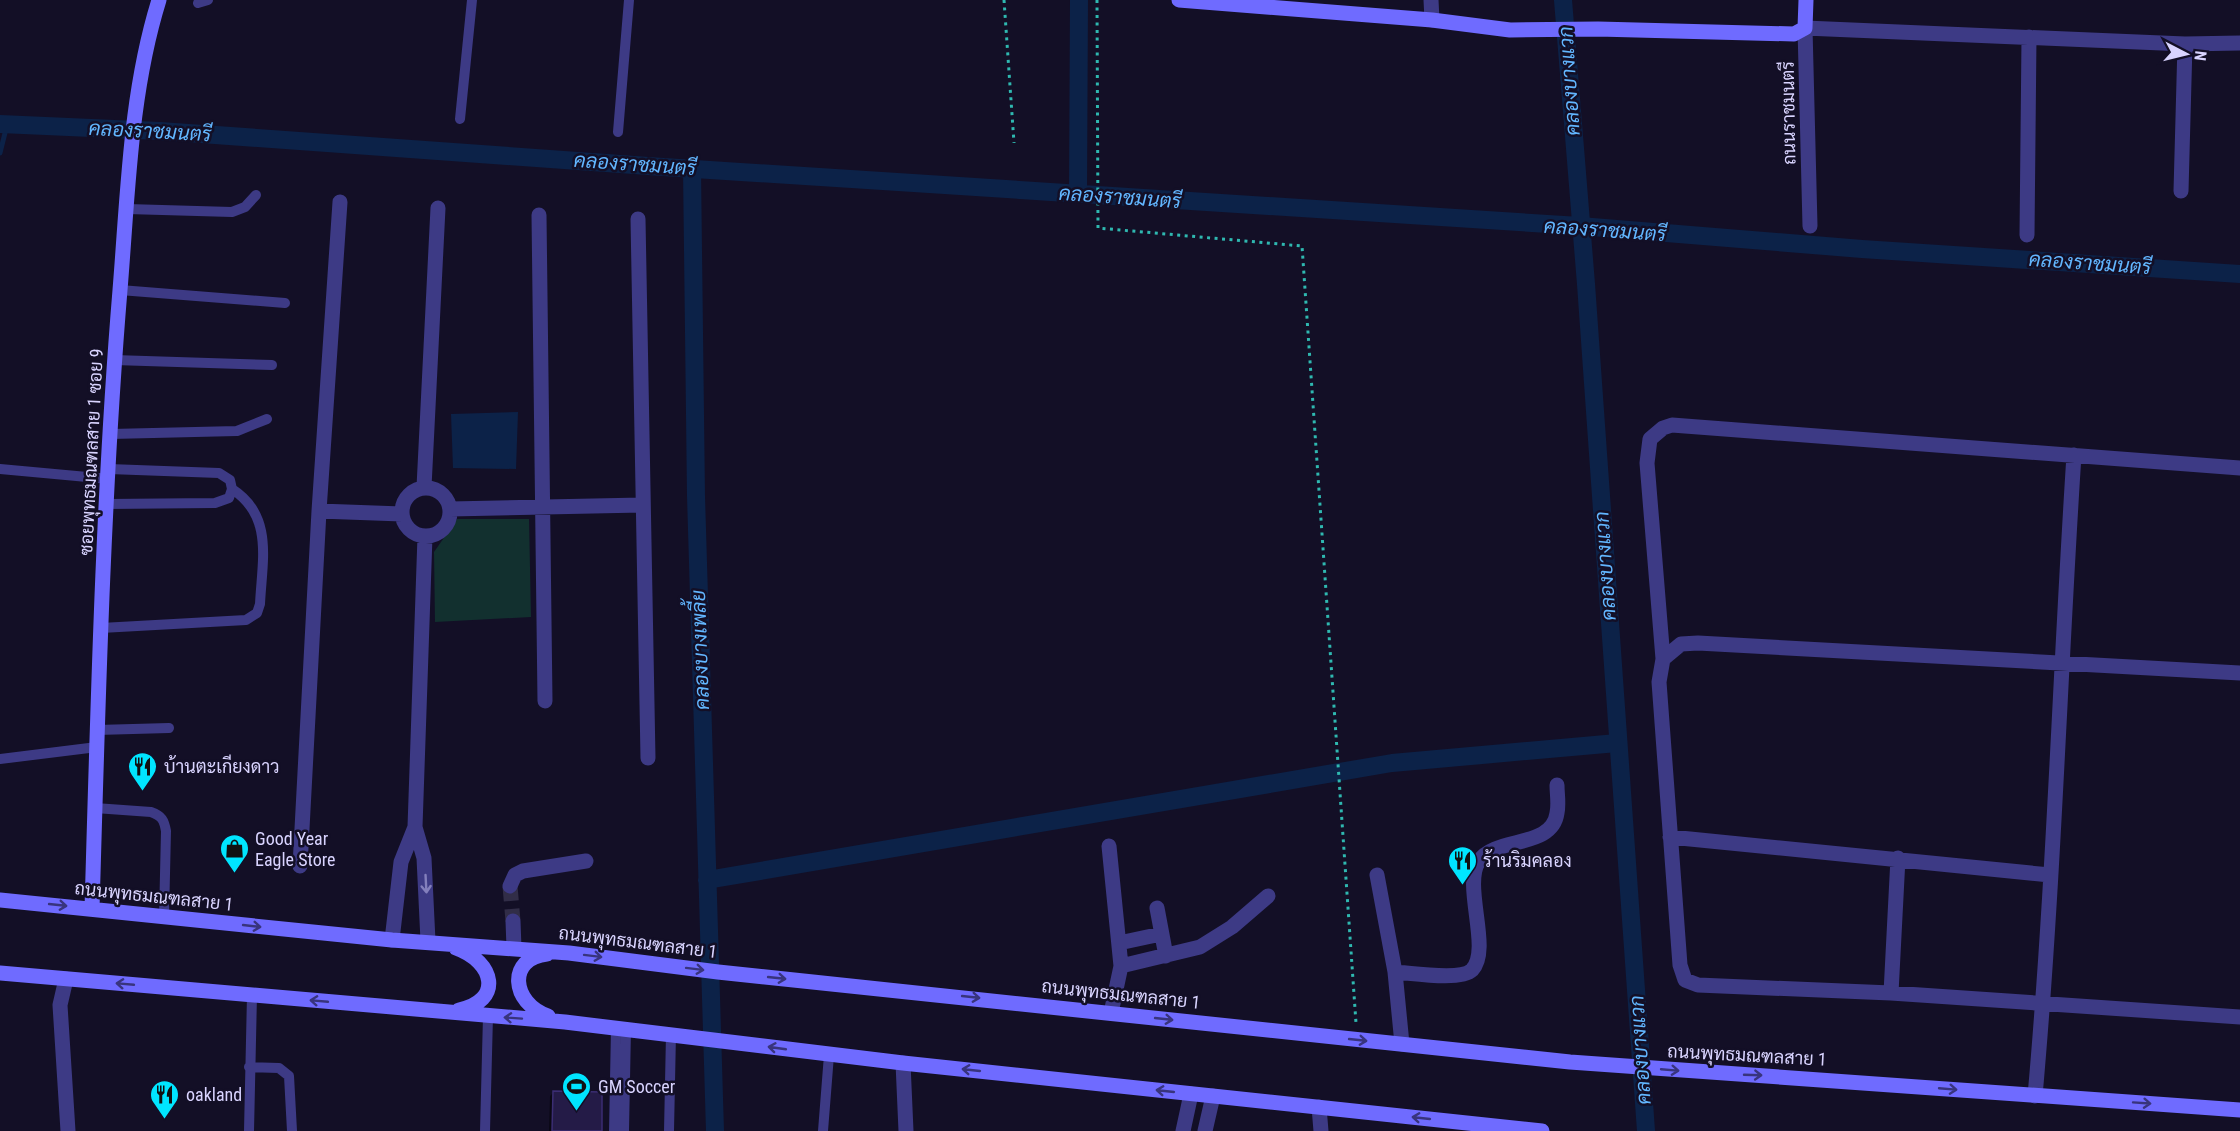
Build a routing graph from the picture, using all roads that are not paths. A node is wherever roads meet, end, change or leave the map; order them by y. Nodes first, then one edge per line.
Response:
1 (159, 0) edge
2 (472, 0) edge
3 (629, 0) edge
4 (1179, 0) edge
5 (1431, 0) edge
6 (1806, 0) edge
7 (1432, 20) junction
8 (1805, 28) junction
9 (2029, 37) junction
10 (2240, 43) edge
11 (2185, 44) junction
12 (460, 119) dead end
13 (618, 132) dead end
14 (2181, 191) dead end
15 (256, 195) dead end
16 (340, 202) dead end
17 (438, 208) dead end
18 (127, 209) junction
19 (538, 215) dead end
20 (638, 219) dead end
21 (1810, 226) dead end
22 (2027, 235) dead end
23 (120, 290) junction
24 (285, 303) dead end
25 (114, 360) junction
26 (272, 365) dead end
27 (267, 419) dead end
28 (111, 434) junction
29 (2074, 455) junction
30 (2240, 468) edge
31 (0, 469) edge
32 (109, 474) junction
33 (424, 487) junction
34 (232, 489) junction
35 (107, 504) junction
36 (642, 505) junction
37 (543, 507) junction
38 (450, 509) junction
39 (319, 511) junction
40 (402, 514) junction
41 (425, 537) junction
42 (101, 628) junction
43 (1663, 659) junction
44 (2061, 662) junction
45 (2240, 673) edge
46 (545, 701) dead end
47 (169, 728) dead end
48 (98, 730) junction
49 (97, 747) junction
50 (648, 758) dead end
51 (0, 759) edge
52 (1557, 785) dead end
53 (95, 808) junction
54 (415, 827) junction
55 (1670, 837) junction
56 (1109, 846) dead end
57 (1898, 858) junction
58 (586, 861) dead end
59 (300, 866) dead end
60 (2050, 874) junction
61 (1377, 875) dead end
62 (510, 886) dead end
63 (1268, 896) dead end
64 (0, 900) edge
65 (1157, 908) dead end
66 (93, 909) junction
67 (164, 917) junction
68 (513, 921) tunnel mouth
69 (1161, 934) junction
70 (392, 940) junction
71 (435, 942) junction
72 (1119, 942) junction
73 (514, 948) junction
74 (569, 953) junction
75 (1166, 956) junction
76 (1121, 966) junction
77 (1395, 972) junction
78 (0, 973) edge
79 (66, 978) junction
80 (1891, 993) junction
81 (252, 995) junction
82 (2043, 1002) junction
83 (433, 1011) junction
84 (1111, 1013) junction
85 (488, 1016) junction
86 (2240, 1017) edge
87 (565, 1022) junction
88 (621, 1029) junction
89 (671, 1034) junction
90 (1402, 1044) junction
91 (829, 1055) junction
92 (903, 1063) junction
93 (249, 1067) junction
94 (1191, 1094) junction
95 (1213, 1096) junction
96 (2035, 1096) junction
97 (1319, 1107) junction
98 (2240, 1110) edge
99 (68, 1131) edge
100 (249, 1131) edge
101 (292, 1131) edge
102 (485, 1131) edge
103 (614, 1131) edge
104 (624, 1131) edge
105 (669, 1131) edge
106 (824, 1131) edge
107 (906, 1131) edge
108 (1183, 1131) edge
109 (1204, 1131) edge
110 (1321, 1131) edge
111 (1542, 1131) edge

1 - 18 main road, ซอยพุทธมณฑลสาย 1 ซอย 9
2 - 12 lane
3 - 13 lane
4 - 7 main road
5 - 7 street
6 - 8 main road, ถนนราชมนตรี
7 - 8 main road
8 - 9 street
8 - 21 street, ถนนราชมนตรี
9 - 11 street
9 - 22 street
10 - 11 street
11 - 14 street
15 - 18 lane
16 - 39 street
17 - 33 street
18 - 23 main road, ซอยพุทธมณฑลสาย 1 ซอย 9
19 - 37 street
20 - 36 street
23 - 24 lane
23 - 25 main road, ซอยพุทธมณฑลสาย 1 ซอย 9
25 - 26 lane
25 - 28 main road, ซอยพุทธมณฑลสาย 1 ซอย 9
27 - 28 lane
28 - 32 main road, ซอยพุทธมณฑลสาย 1 ซอย 9
29 - 30 street
29 - 43 street
29 - 44 street
31 - 32 lane
32 - 34 lane
32 - 35 main road, ซอยพุทธมณฑลสาย 1 ซอย 9
33 - 38 street
33 - 40 street
34 - 35 lane
34 - 42 lane
35 - 42 main road, ซอยพุทธมณฑลสาย 1 ซอย 9
36 - 37 street
36 - 50 street
37 - 38 street
37 - 46 street
38 - 41 street
39 - 40 street
39 - 59 street
40 - 41 street
41 - 54 street
42 - 48 main road, ซอยพุทธมณฑลสาย 1 ซอย 9
43 - 44 street
43 - 55 street
44 - 45 street
44 - 60 street
47 - 48 lane
48 - 49 main road, ซอยพุทธมณฑลสาย 1 ซอย 9
49 - 51 lane
49 - 53 main road, ซอยพุทธมณฑลสาย 1 ซอย 9
52 - 77 street
53 - 66 main road, ซอยพุทธมณฑลสาย 1 ซอย 9
53 - 67 lane
54 - 70 street
54 -> 71 street
55 - 57 street
55 - 80 street
56 - 72 street
57 - 60 street
57 - 80 street
58 - 62 street
60 - 82 street
61 - 77 street
63 - 75 street
64 -> 66 main road, ถนนพุทธมณฑลสาย 1
65 - 69 street
66 - 67 main road, ถนนพุทธมณฑลสาย 1
67 -> 70 main road, ถนนพุทธมณฑลสาย 1
68 - 73 street
69 - 72 street
69 - 75 street
70 - 71 main road, ถนนพุทธมณฑลสาย 1
71 - 73 main road, ถนนพุทธมณฑลสาย 1
71 - 83 main road
72 - 76 street
73 - 74 main road, ถนนพุทธมณฑลสาย 1
74 -> 84 main road, ถนนพุทธมณฑลสาย 1
74 - 87 main road
75 - 76 street
76 - 84 street
77 - 90 street
78 - 79 main road
81 -> 79 main road
79 - 99 street
80 - 82 street
83 -> 81 main road
81 - 93 lane
82 - 86 street
82 - 96 street
83 - 85 main road
84 -> 90 main road, ถนนพุทธมณฑลสาย 1
87 -> 85 main road
85 - 102 lane
87 - 88 main road
88 - 89 main road
88 - 103 lane
88 - 104 lane
91 -> 89 main road
89 - 105 lane
90 -> 96 main road, ถนนพุทธมณฑลสาย 1
91 - 92 main road
91 - 106 lane
94 -> 92 main road
92 - 107 street
93 - 100 lane
93 - 101 lane
94 - 95 main road
94 - 108 street
95 - 97 main road
95 - 109 street
96 -> 98 main road, ถนนพุทธมณฑลสาย 1
97 - 110 street
111 -> 97 main road

